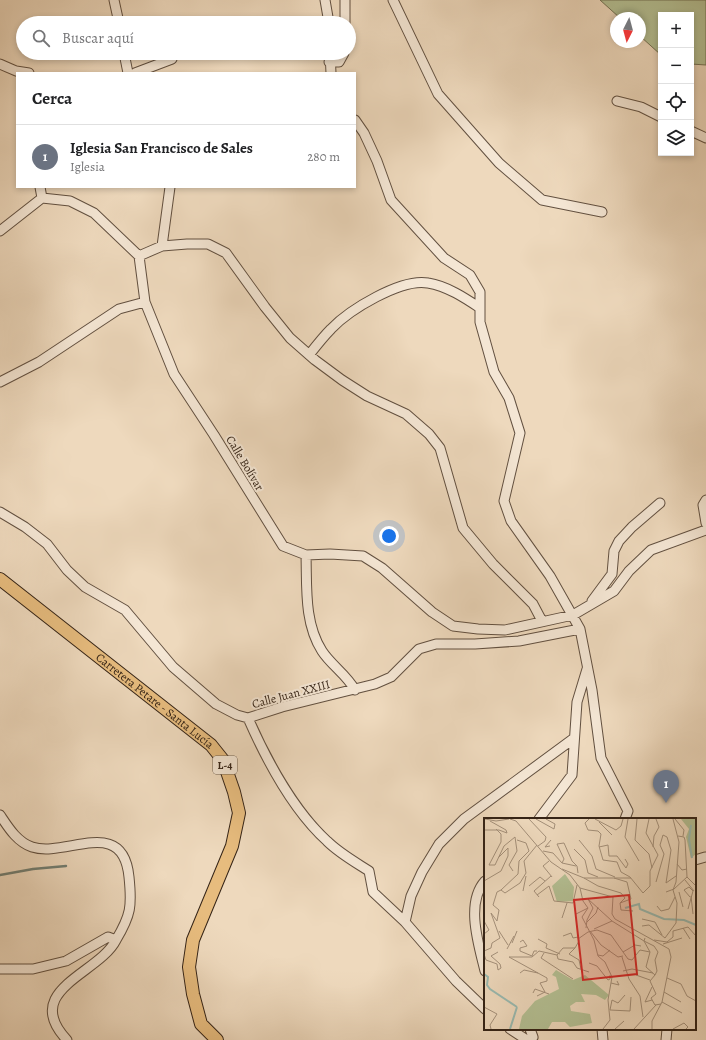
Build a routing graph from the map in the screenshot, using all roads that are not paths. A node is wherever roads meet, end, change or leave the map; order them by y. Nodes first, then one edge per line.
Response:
1 (114, 0) edge
2 (325, 0) edge
3 (345, 0) edge
4 (393, 0) edge
5 (117, 16) edge
6 (328, 16) edge
7 (346, 16) edge
8 (125, 60) edge
9 (169, 60) edge
10 (330, 60) edge
11 (0, 64) edge
12 (17, 72) edge
13 (128, 72) edge
14 (138, 72) edge
15 (330, 72) edge
16 (617, 101) dead end
17 (658, 116) edge
18 (356, 121) edge
19 (694, 132) edge
20 (706, 138) edge
21 (40, 188) edge
22 (170, 188) edge
23 (42, 198) junction
24 (602, 212) dead end
25 (0, 231) edge
26 (162, 246) junction
27 (138, 256) junction
28 (145, 302) junction
29 (480, 308) junction
30 (309, 355) junction
31 (0, 382) edge
32 (706, 500) edge
33 (660, 503) dead end
34 (0, 512) edge
35 (706, 523) edge
36 (706, 530) edge
37 (306, 555) junction
38 (0, 579) edge
39 (590, 604) junction
40 (573, 615) junction
41 (542, 621) junction
42 (580, 629) junction
43 (588, 667) junction
44 (355, 690) junction
45 (248, 718) junction
46 (573, 739) junction
47 (0, 815) edge
48 (540, 818) edge
49 (625, 818) edge
50 (705, 857) dead end
51 (696, 860) edge
52 (484, 882) edge
53 (405, 922) junction
54 (116, 940) junction
55 (484, 966) edge
56 (0, 969) edge
57 (484, 1008) edge
58 (512, 1030) edge
59 (530, 1030) edge
60 (602, 1030) edge
61 (667, 1030) edge
62 (67, 1040) edge
63 (217, 1040) edge
64 (527, 1040) edge
65 (603, 1040) edge
66 (666, 1040) edge

1 - 5 street
2 - 6 street
3 - 7 street
4 - 24 street
8 - 13 street
9 - 14 street
10 - 15 street
11 - 12 street
16 - 17 street
18 - 29 street
19 - 20 street
21 - 23 street
22 - 26 street
23 - 25 street
23 - 27 street
26 - 27 street
26 - 30 street
27 - 28 street, Calle Bolívar
28 - 31 street
28 - 37 street, Calle Bolívar
29 - 30 street
29 - 40 street
30 - 41 street
32 - 35 street
33 - 39 street
34 - 45 street, Calle Juan XXIII
36 - 39 street
37 - 41 street, Calle Bolívar
37 - 44 street
38 - 63 main road, Carretera Petare - Santa Lucía / L-4
39 - 40 street
40 - 41 street, Calle Bolívar
40 - 42 street
42 - 43 street
42 - 44 street, Calle Juan XXIII
43 - 46 street
43 - 49 street
44 - 45 street, Calle Juan XXIII
45 - 53 street
46 - 48 street
46 - 53 street
47 - 54 street
50 - 51 street
52 - 55 street
53 - 57 street
54 - 56 street
54 - 62 street
58 - 64 street
59 - 64 street
60 - 65 street
61 - 66 street

